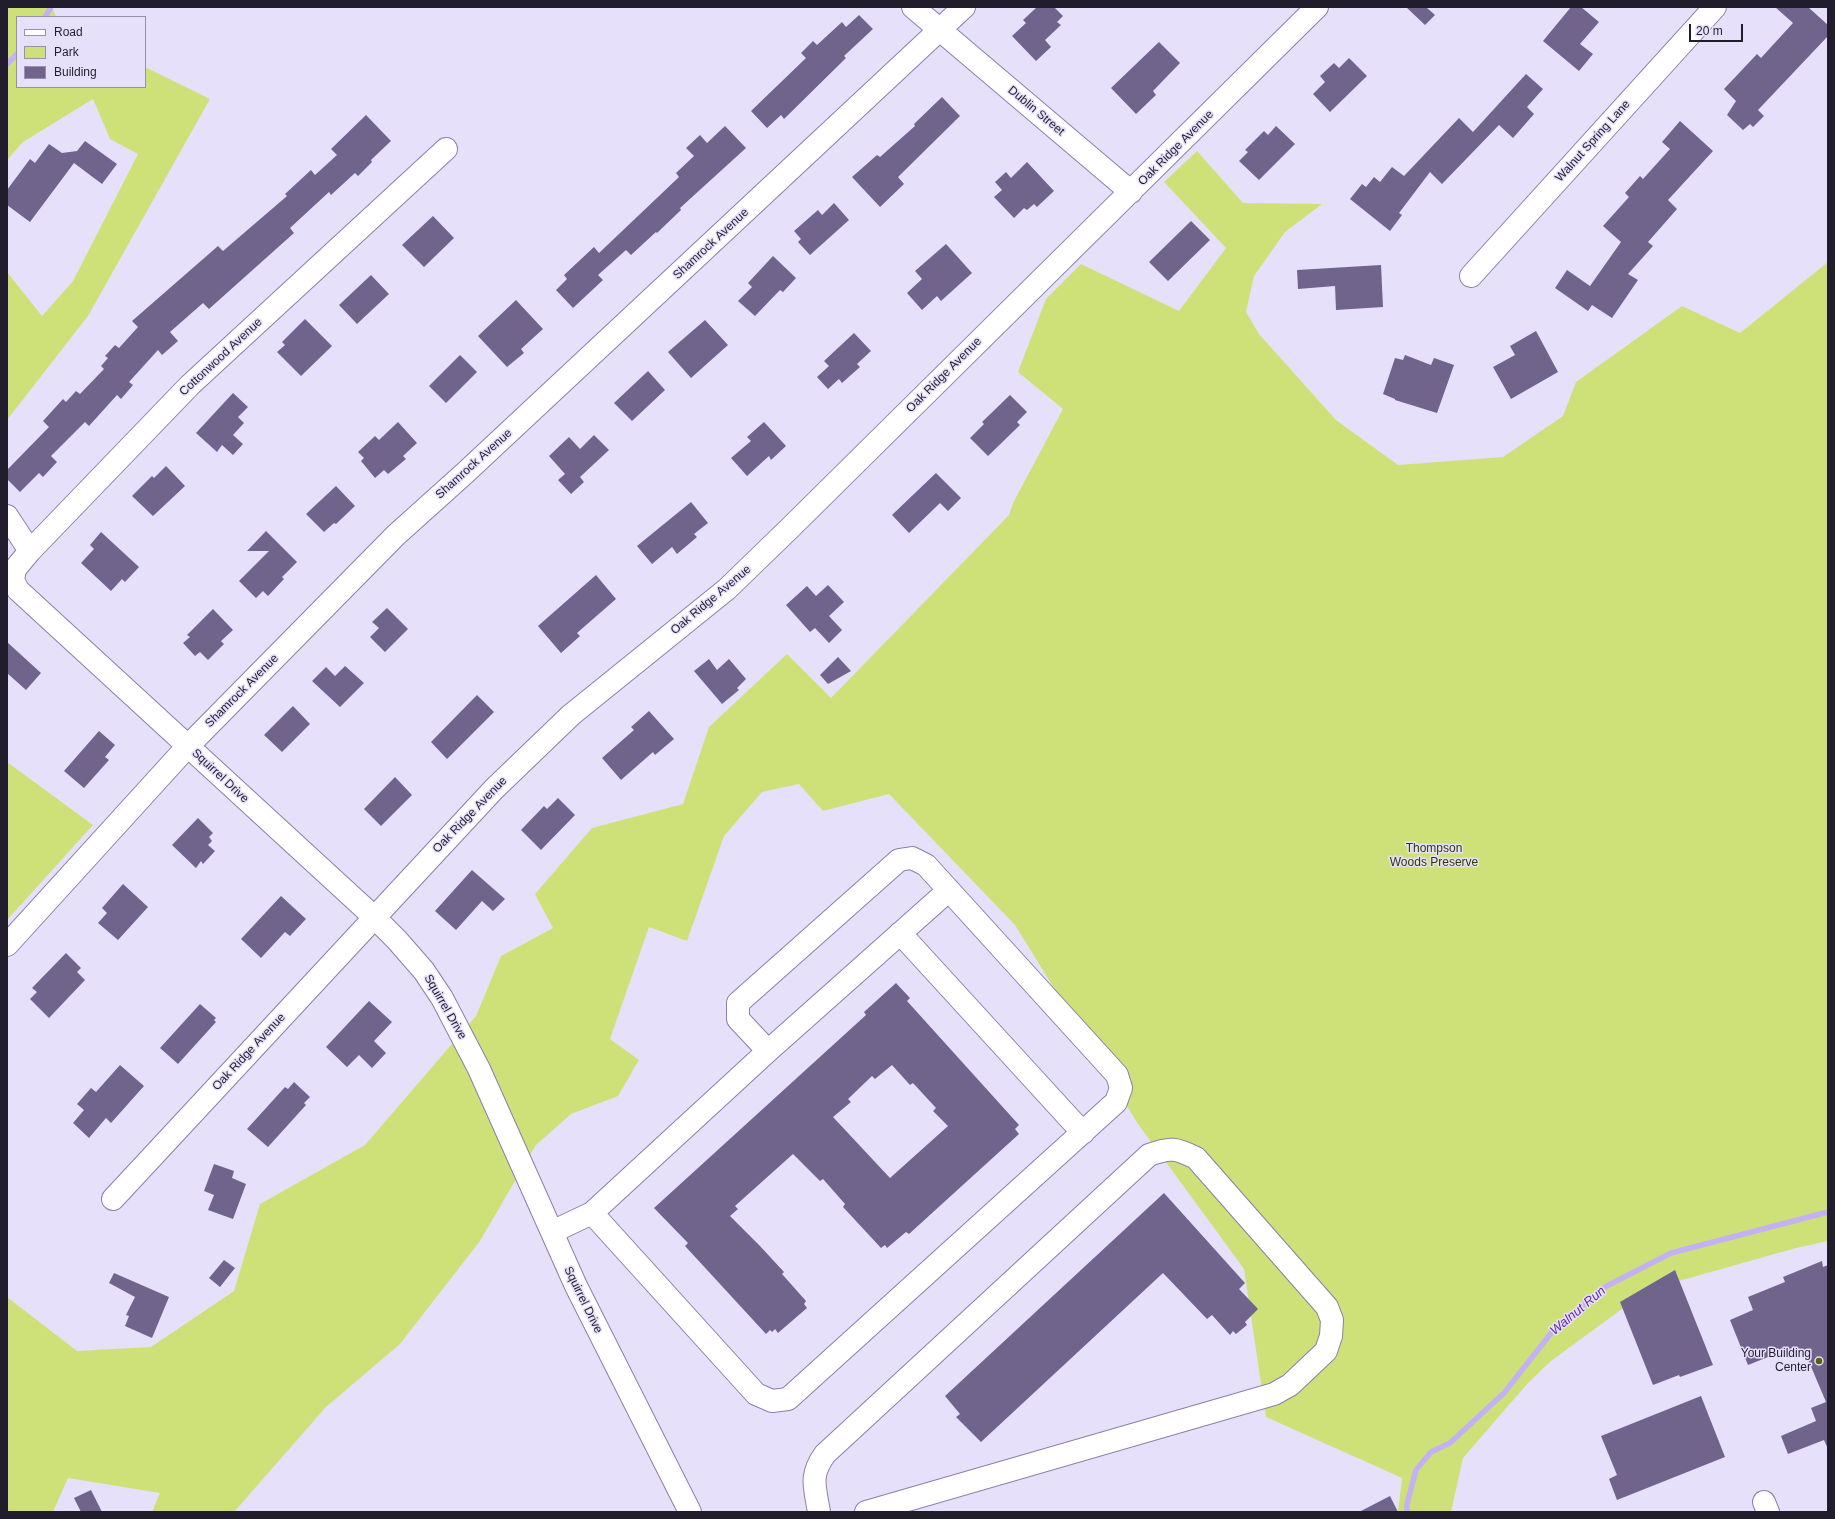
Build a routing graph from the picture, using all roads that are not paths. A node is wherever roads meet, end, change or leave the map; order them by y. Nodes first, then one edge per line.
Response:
1 (912, 7) edge
2 (964, 7) edge
3 (1317, 7) edge
4 (1715, 7) edge
5 (940, 30) junction
6 (446, 149) dead end
7 (1131, 192) junction
8 (1471, 276) dead end
9 (7, 516) edge
10 (30, 551) junction
11 (13, 580) joint
12 (188, 746) junction
13 (949, 890) junction
14 (374, 917) junction
15 (900, 933) junction
16 (7, 944) edge
17 (768, 1051) junction
18 (1083, 1133) junction
19 (113, 1199) dead end
20 (592, 1213) junction
21 (552, 1232) junction
22 (690, 1512) edge
23 (819, 1512) edge
24 (866, 1512) edge

1 - 5 street, Dublin Street
2 - 5 street, Shamrock Avenue
3 - 7 street, Oak Ridge Avenue
4 - 8 street, Walnut Spring Lane
5 - 7 street, Dublin Street
5 - 12 street, Shamrock Avenue
6 - 10 street, Cottonwood Avenue
7 - 14 street, Oak Ridge Avenue
9 - 10 street
10 - 11 street, Cottonwood Avenue
11 - 12 street, Squirrel Drive
12 - 14 street, Squirrel Drive
12 - 16 street, Shamrock Avenue
13 - 15 street
13 - 17 street
13 - 18 street
14 - 19 street, Oak Ridge Avenue
14 - 21 street, Squirrel Drive
15 - 17 street
15 - 18 street
17 - 20 street
18 - 20 street
20 - 21 street
21 - 22 street, Squirrel Drive
23 - 24 street

